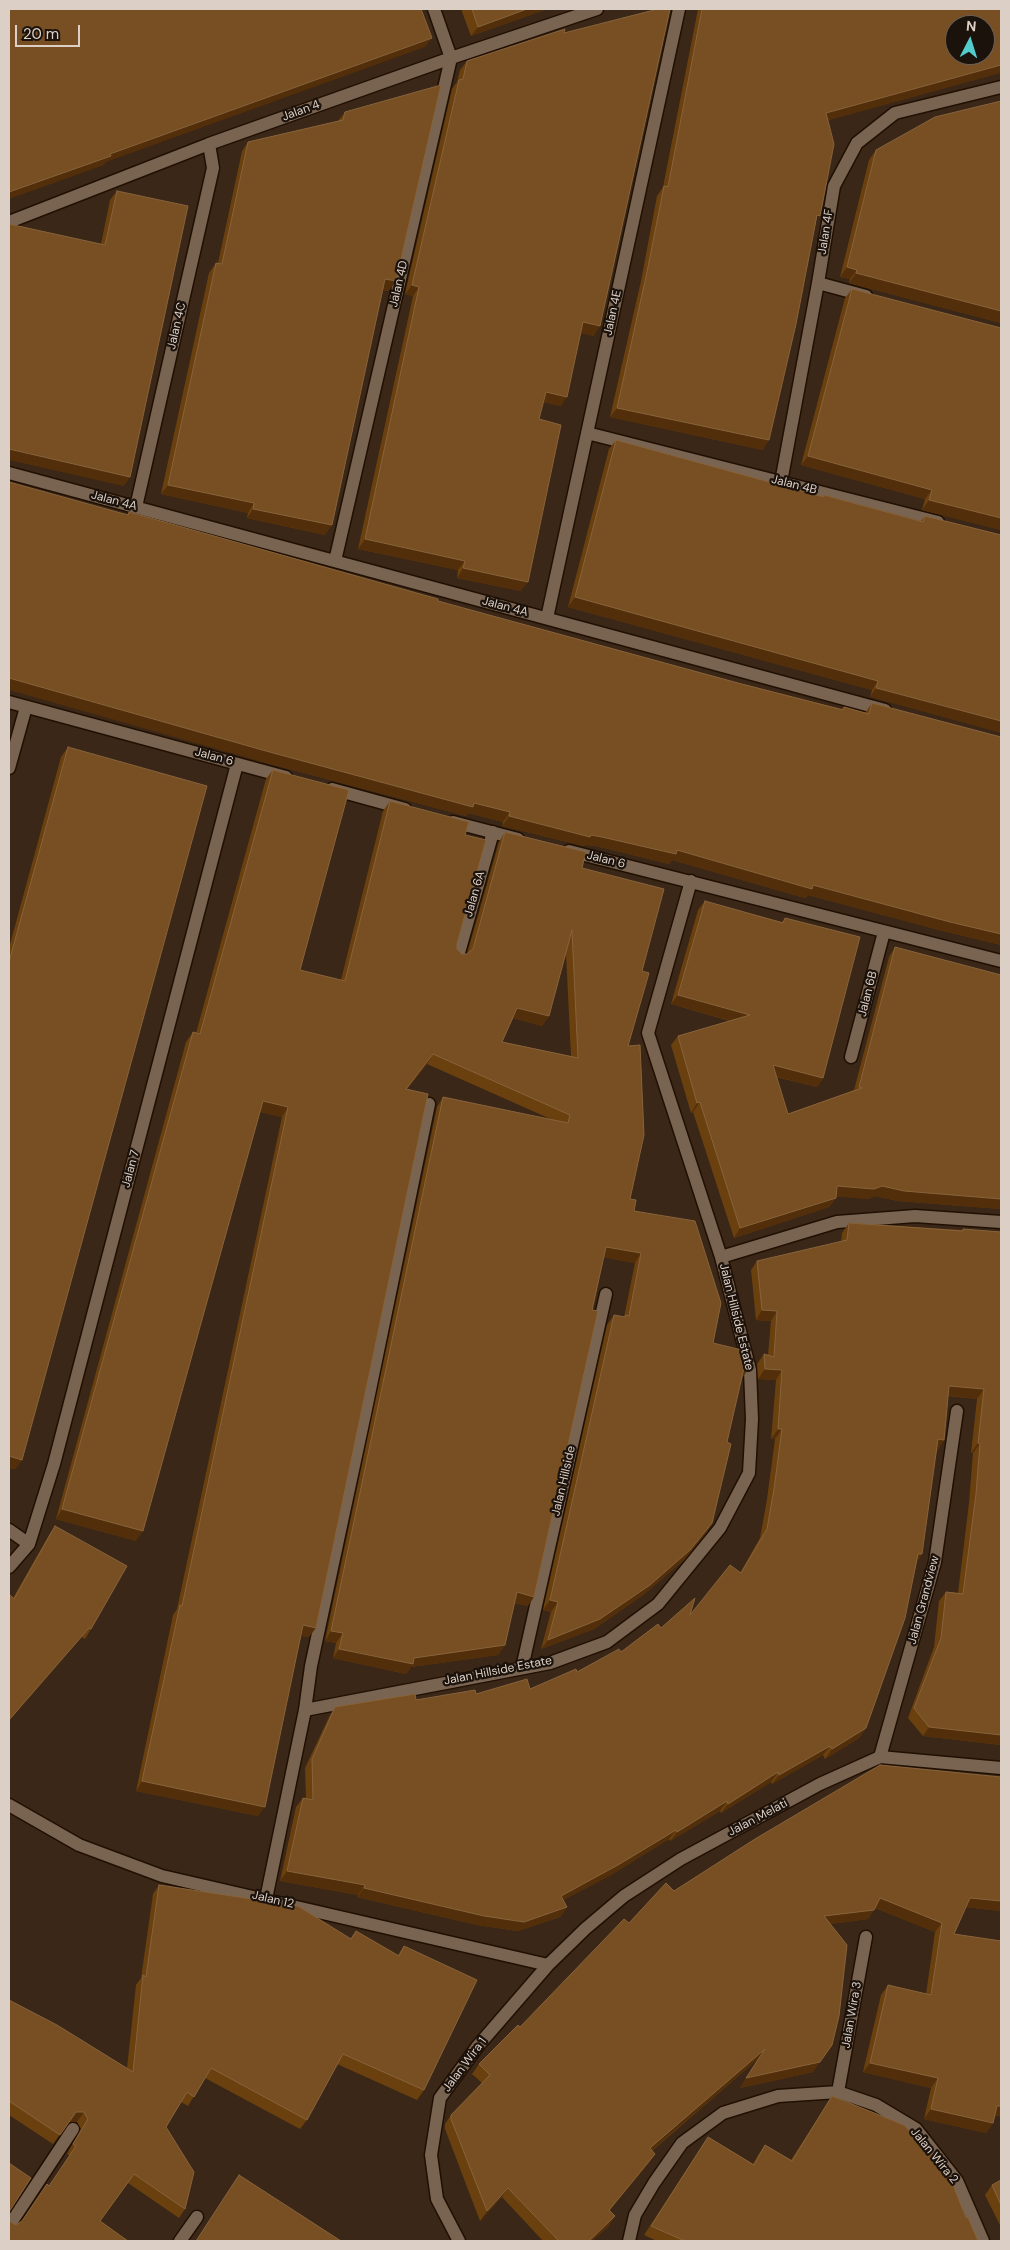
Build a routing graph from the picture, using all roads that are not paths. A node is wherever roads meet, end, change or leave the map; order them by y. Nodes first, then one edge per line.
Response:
1 (434, 9) edge
2 (597, 9) edge
3 (679, 9) edge
4 (452, 58) junction
5 (1001, 87) edge
6 (209, 144) junction
7 (9, 222) edge
8 (818, 283) junction
9 (876, 298) edge
10 (587, 433) junction
11 (9, 473) edge
12 (780, 482) junction
13 (136, 507) junction
14 (953, 526) edge
15 (335, 561) junction
16 (547, 618) junction
17 (9, 702) edge
18 (26, 706) junction
19 (898, 713) edge
20 (238, 764) junction
21 (9, 768) edge
22 (294, 779) edge
23 (322, 786) edge
24 (417, 812) edge
25 (445, 820) edge
26 (492, 832) junction
27 (530, 842) edge
28 (558, 848) edge
29 (690, 881) junction
30 (884, 932) junction
31 (458, 956) edge
32 (1001, 961) edge
33 (852, 1057) dead end
34 (429, 1104) edge
35 (1001, 1222) edge
36 (721, 1257) junction
37 (606, 1294) dead end
38 (957, 1410) dead end
39 (9, 1530) edge
40 (29, 1544) junction
41 (9, 1567) edge
42 (522, 1668) junction
43 (305, 1710) junction
44 (880, 1757) junction
45 (1001, 1768) edge
46 (9, 1805) edge
47 (266, 1898) junction
48 (866, 1937) dead end
49 (548, 1965) junction
50 (838, 2092) junction
51 (73, 2129) edge
52 (196, 2217) dead end
53 (9, 2226) edge
54 (180, 2241) edge
55 (459, 2241) edge
56 (629, 2241) edge
57 (983, 2241) edge

1 - 4 street
2 - 4 street, Jalan 4
3 - 10 street, Jalan 4E
4 - 6 street, Jalan 4
4 - 15 street, Jalan 4D
5 - 8 street, Jalan 4F
6 - 7 street, Jalan 4
6 - 13 street, Jalan 4C
8 - 9 street
8 - 12 street, Jalan 4F
10 - 12 street, Jalan 4B
10 - 16 street, Jalan 4E
11 - 13 street, Jalan 4A
12 - 14 street, Jalan 4B
13 - 15 street, Jalan 4A
15 - 16 street, Jalan 4A
16 - 19 street, Jalan 4A
17 - 18 street, Jalan 6
18 - 20 street, Jalan 6
18 - 21 street
20 - 22 street, Jalan 6
20 - 40 street, Jalan 7
23 - 24 street
25 - 26 street
26 - 27 street
26 - 31 street, Jalan 6A
28 - 29 street, Jalan 6
29 - 30 street, Jalan 6
29 - 36 street, Jalan Hillside Estate
30 - 32 street, Jalan 6
30 - 33 street, Jalan 6B
34 - 43 street
35 - 36 street, Jalan Hillside Estate
36 - 42 street, Jalan Hillside Estate
37 - 42 street, Jalan Hillside
38 - 44 street, Jalan Grandview
39 - 40 street
40 - 41 street, Jalan 7
42 - 43 street, Jalan Hillside Estate
43 - 47 street
44 - 45 street, Jalan Melati
44 - 49 street, Jalan Melati
46 - 47 street, Jalan 12
47 - 49 street, Jalan 12
48 - 50 street, Jalan Wira 3
49 - 55 street, Jalan Wira 1
50 - 56 street, Jalan Wira 2
50 - 57 street, Jalan Wira 2
51 - 53 street
52 - 54 street

